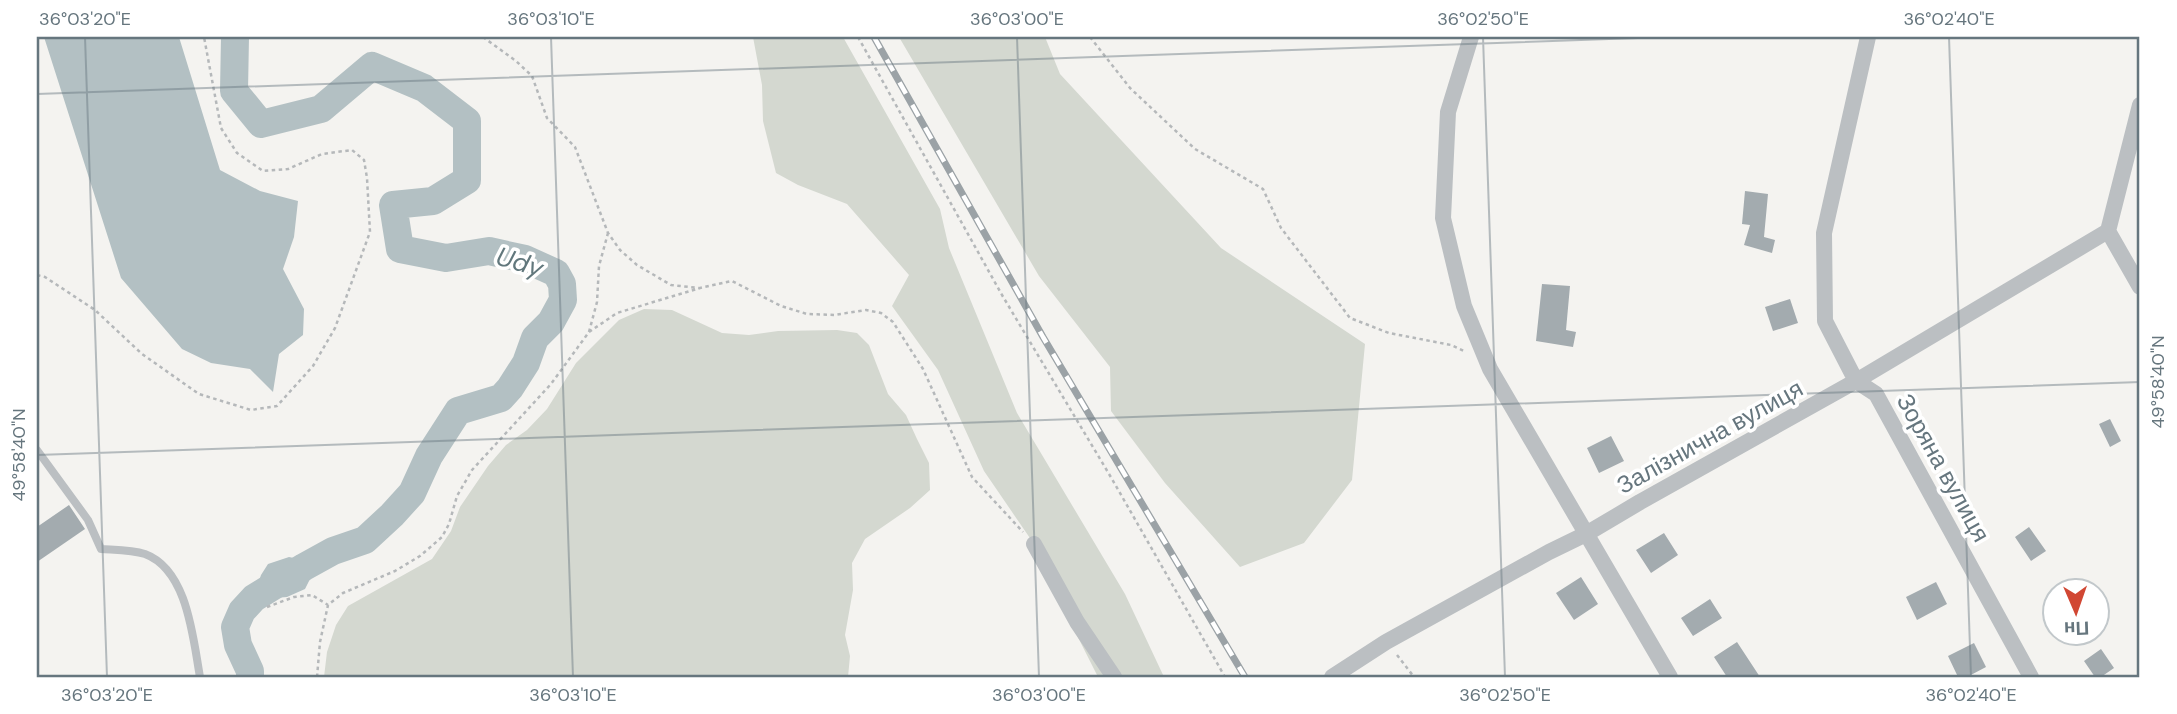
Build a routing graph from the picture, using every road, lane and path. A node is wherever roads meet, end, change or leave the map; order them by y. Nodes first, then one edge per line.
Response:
1 (204, 37) edge
2 (483, 37) edge
3 (858, 37) edge
4 (1090, 37) edge
5 (1471, 37) edge
6 (1868, 37) edge
7 (2140, 105) edge
8 (2108, 231) junction
9 (608, 233) junction
10 (37, 275) edge
11 (2140, 287) edge
12 (700, 288) junction
13 (589, 332) junction
14 (1490, 369) junction
15 (1856, 381) junction
16 (37, 450) edge
17 (1586, 534) junction
18 (1034, 544) joint
19 (328, 605) junction
20 (267, 607) dead end
21 (1387, 642) junction
22 (200, 677) edge
23 (317, 677) edge
24 (1114, 677) edge
25 (1225, 677) edge
26 (1332, 677) edge
27 (1413, 677) edge
28 (1670, 677) edge
29 (2031, 677) edge

1 - 10 path
2 - 9 path
3 - 25 path
4 - 14 path
5 - 14 street
6 - 15 street, Зоряна вулиця
7 - 8 street
8 - 11 street
8 - 15 street, Залізнична вулиця
9 - 12 path
9 - 13 path
12 - 13 path
12 - 18 path
13 - 19 path
14 - 17 street
15 - 17 street, Залізнична вулиця
15 - 29 street, Зоряна вулиця
16 - 22 lane
17 - 21 street, Залізнична вулиця
17 - 28 street
18 - 24 street
19 - 20 path
19 - 23 path
21 - 26 street, Залізнична вулиця
21 - 27 path

